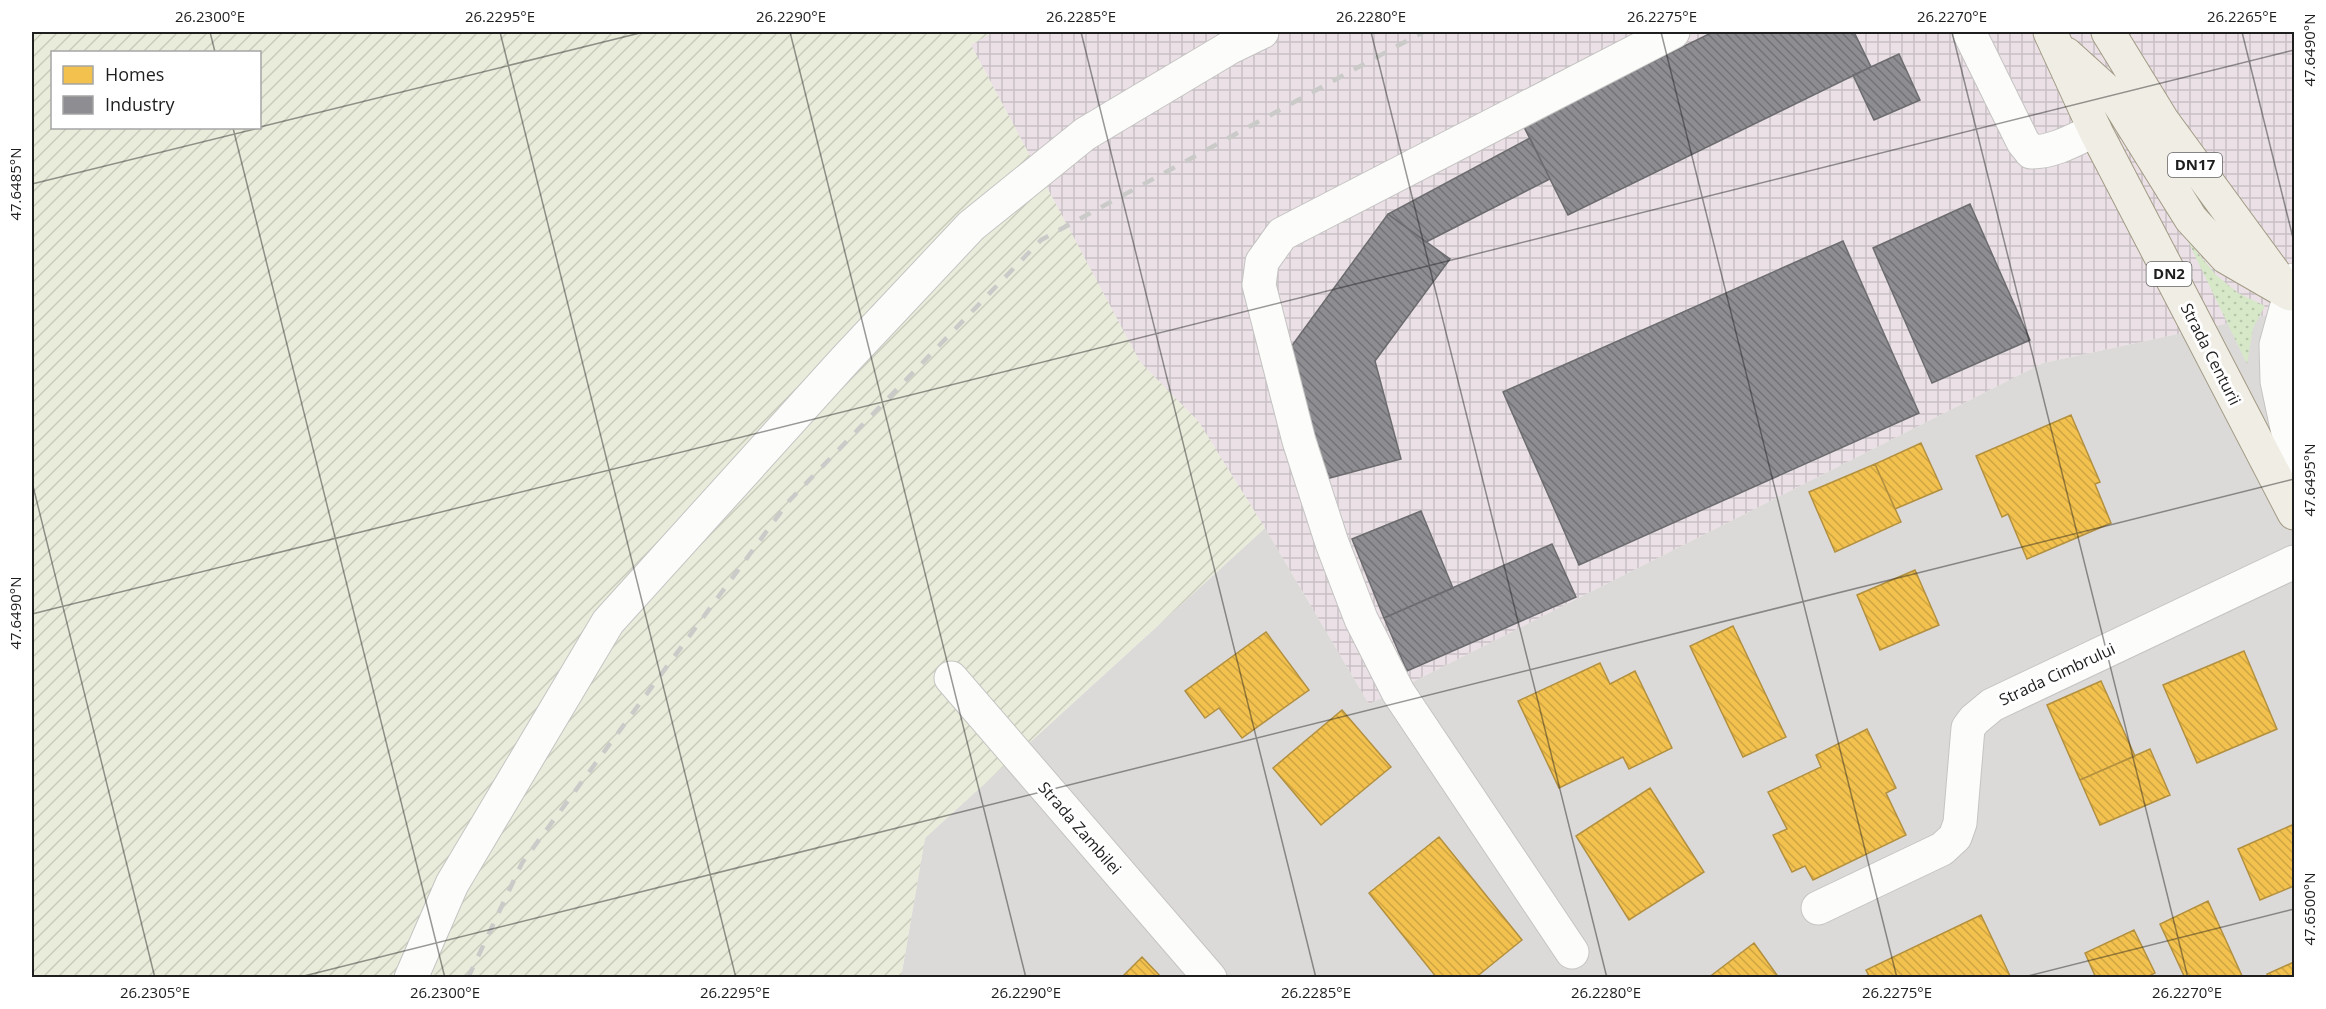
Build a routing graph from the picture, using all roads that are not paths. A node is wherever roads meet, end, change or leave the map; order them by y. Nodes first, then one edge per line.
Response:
1 (1262, 32) edge
2 (1673, 32) edge
3 (1969, 32) edge
4 (2108, 32) edge
5 (2053, 39) edge
6 (2095, 130) junction
7 (2293, 291) edge
8 (2295, 460) edge
9 (2295, 513) edge
10 (2295, 562) edge
11 (951, 678) dead end
12 (1818, 908) dead end
13 (1572, 952) dead end
14 (411, 978) edge
15 (1210, 978) edge

1 - 14 street
2 - 13 street
3 - 6 street
4 - 7 main road, DN17
5 - 6 main road, Strada Centurii / DN2
5 - 7 main road
6 - 9 main road, Strada Centurii / DN2
7 - 8 street
10 - 12 street, Strada Cimbrului
11 - 15 street, Strada Zambilei

